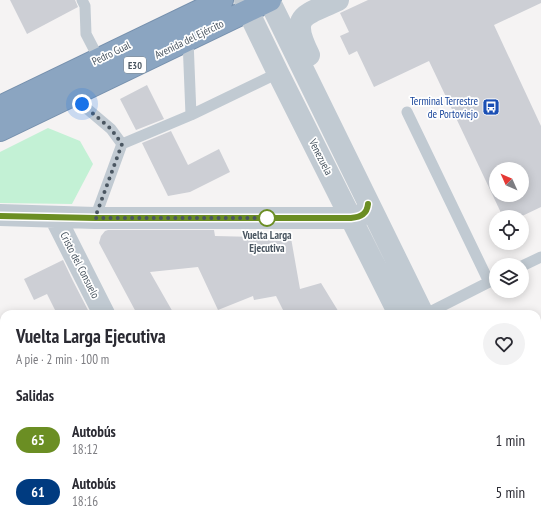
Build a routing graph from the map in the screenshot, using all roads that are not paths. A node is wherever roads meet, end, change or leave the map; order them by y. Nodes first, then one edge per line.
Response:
1 (82, 0) edge
2 (222, 0) edge
3 (270, 0) edge
4 (338, 0) edge
5 (246, 6) edge
6 (188, 40) junction
7 (103, 69) junction
8 (278, 73) junction
9 (72, 96) junction
10 (407, 112) dead end
11 (3, 114) edge
12 (191, 115) junction
13 (122, 144) junction
14 (368, 204) junction
15 (0, 216) edge
16 (55, 217) junction
17 (95, 218) junction
18 (351, 218) junction
19 (541, 257) edge
20 (529, 263) edge
21 (489, 273) edge
22 (489, 283) edge
23 (412, 292) junction
24 (102, 310) edge
25 (397, 310) edge
26 (422, 310) edge
27 (432, 310) edge

1 - 7 lane
2 - 7 highway, Pedro Gual / E30
3 - 5 highway, Avenida del Ejército / E30
3 - 14 street, Venezuela
4 - 23 street
5 - 6 highway, Avenida del Ejército / E30
5 - 8 street, Venezuela
6 - 7 highway, Avenida del Ejército / E30
6 - 12 lane
7 - 9 highway, Avenida del Ejército / E30
7 - 11 highway, Pedro Gual / E30
8 - 12 lane
8 - 18 street, Venezuela
9 - 11 highway, Avenida del Ejército / E30
9 - 13 lane
10 - 21 lane
12 - 13 lane
13 - 17 lane
14 - 18 street
14 - 23 street, Venezuela
15 - 16 street
16 - 17 street
16 - 24 street, Cristo del Consuelo
17 - 18 street
18 - 25 street, Venezuela
19 - 20 lane
22 - 27 lane
23 - 26 street, Venezuela

